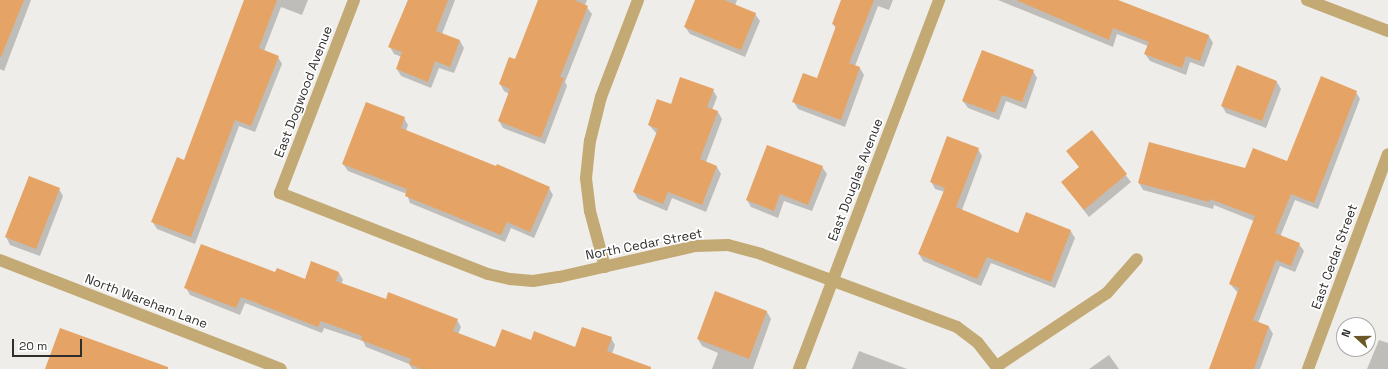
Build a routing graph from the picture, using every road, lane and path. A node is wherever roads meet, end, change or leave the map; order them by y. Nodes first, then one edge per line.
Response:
1 (354, 0) edge
2 (638, 0) edge
3 (939, 0) edge
4 (1307, 0) edge
5 (1388, 31) edge
6 (1388, 154) edge
7 (280, 193) joint
8 (1137, 259) dead end
9 (0, 260) edge
10 (605, 266) junction
11 (833, 280) junction
12 (998, 367) edge
13 (281, 369) edge
14 (799, 369) edge
15 (1308, 369) edge

1 - 7 street, East Dogwood Avenue
2 - 10 street
3 - 11 street, East Douglas Avenue
4 - 5 street
6 - 15 street, East Cedar Street
7 - 10 street, North Cedar Street
8 - 12 street
9 - 13 street, North Wareham Lane
10 - 11 street, North Cedar Street
11 - 12 street, North Cedar Street
11 - 14 street, East Douglas Avenue

